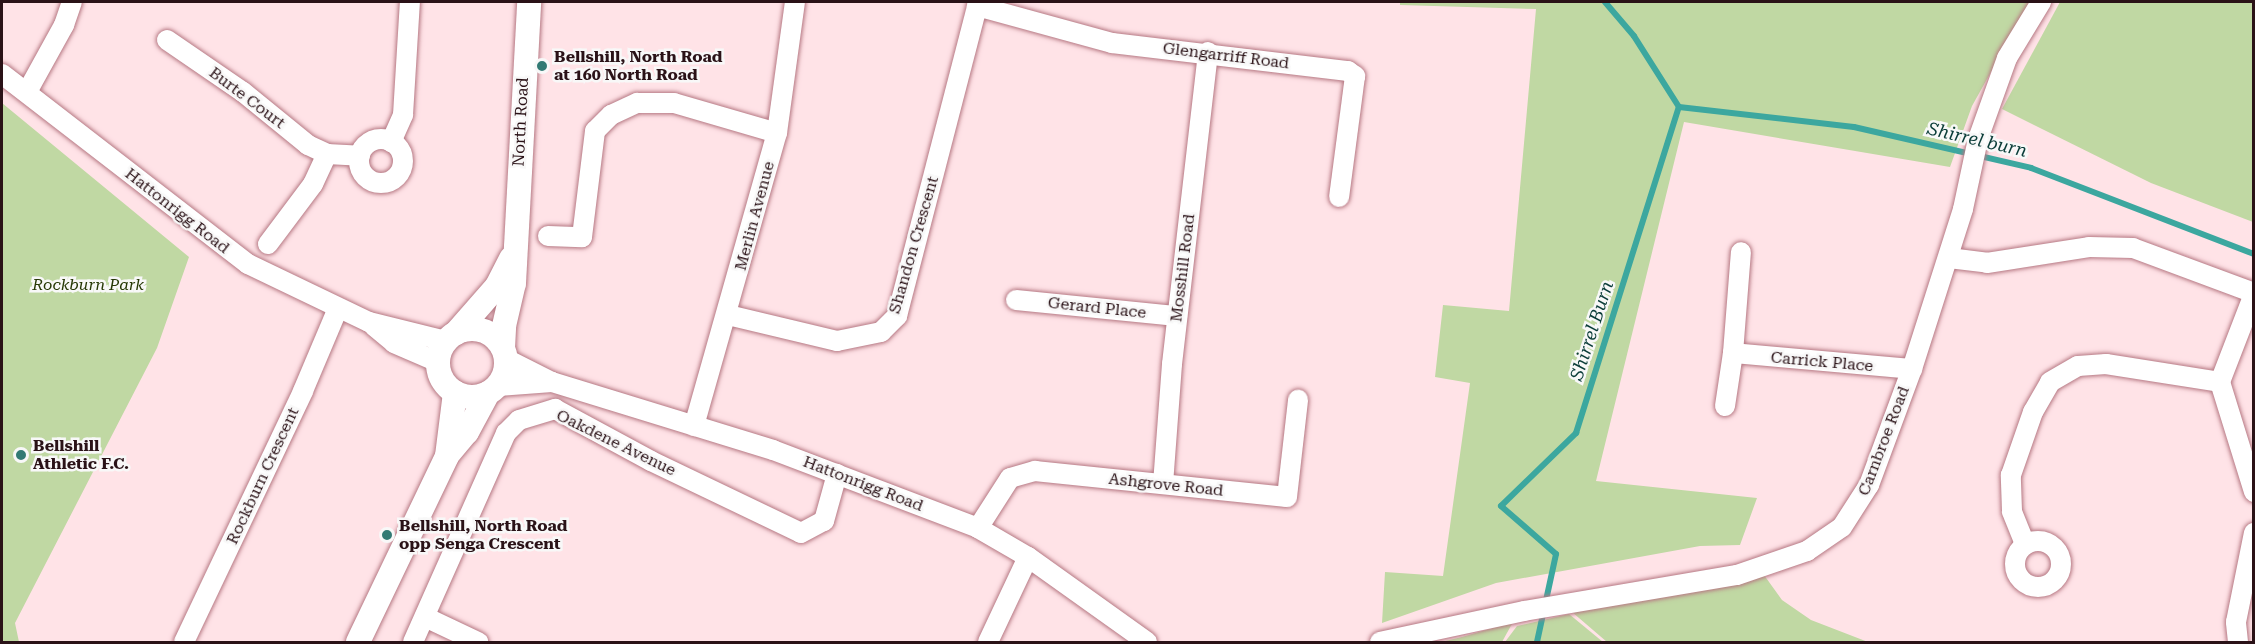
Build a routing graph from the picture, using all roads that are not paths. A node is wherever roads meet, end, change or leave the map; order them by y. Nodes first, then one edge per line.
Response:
1 (72, 2) edge
2 (410, 2) edge
3 (528, 2) edge
4 (795, 2) edge
5 (2040, 2) edge
6 (978, 4) edge
7 (167, 40) dead end
8 (1208, 52) junction
9 (2, 74) edge
10 (27, 92) junction
11 (777, 132) junction
12 (392, 142) junction
13 (327, 154) junction
14 (360, 156) junction
15 (1339, 197) dead end
16 (548, 236) dead end
17 (517, 242) junction
18 (268, 243) dead end
19 (1741, 252) dead end
20 (1949, 258) junction
21 (2253, 293) edge
22 (1016, 300) dead end
23 (338, 308) junction
24 (728, 315) junction
25 (1177, 316) junction
26 (447, 345) junction
27 (1733, 353) junction
28 (505, 354) junction
29 (1912, 369) junction
30 (552, 382) junction
31 (2220, 382) junction
32 (493, 389) junction
33 (455, 393) junction
34 (1298, 400) dead end
35 (1725, 405) dead end
36 (694, 426) junction
37 (447, 456) junction
38 (837, 474) junction
39 (1163, 484) junction
40 (2253, 492) edge
41 (978, 528) junction
42 (2253, 533) edge
43 (2025, 544) dead end
44 (1028, 557) junction
45 (425, 617) junction
46 (184, 642) edge
47 (358, 642) edge
48 (413, 642) edge
49 (478, 642) edge
50 (988, 642) edge
51 (1147, 642) edge
52 (1380, 642) edge
53 (2240, 642) edge
54 (2252, 642) edge

1 - 10 street
2 - 12 street
3 - 17 main road, North Road
4 - 11 street, Merlin Avenue
5 - 20 street, Carnbroe Road
6 - 8 street, Glengarriff Road
6 - 24 street, Shandon Crescent
7 - 13 street, Burte Court
8 - 15 street, Glengarriff Road
8 - 25 street, Mosshill Road
9 - 10 street, Hattonrigg Road
10 - 23 street, Hattonrigg Road
11 - 16 street
11 - 24 street, Merlin Avenue
12 - 14 street
12 - 14 street
13 - 14 street, Burte Court
13 - 18 street
17 - 26 main road, North Road
17 - 28 main road, North Road
19 - 27 street
20 - 21 street
20 - 29 street, Carnbroe Road
21 - 31 street
22 - 25 street, Gerard Place
23 - 26 street, Hattonrigg Road
23 - 46 street, Rockburn Crescent
24 - 36 street, Merlin Avenue
25 - 39 street, Mosshill Road
26 - 28 main road
26 - 33 main road
27 - 29 street, Carrick Place
27 - 35 street
28 - 30 street, Hattonrigg Road
28 - 32 main road
29 - 52 street, Carnbroe Road
30 - 32 street, Hattonrigg Road
30 - 36 street, Hattonrigg Road
31 - 40 street
31 - 43 street
32 - 33 main road
32 - 37 main road
33 - 37 main road
34 - 39 street, Ashgrove Road
36 - 38 street, Hattonrigg Road
37 - 47 main road
38 - 41 street, Hattonrigg Road
38 - 45 street, Oakdene Avenue
39 - 41 street, Ashgrove Road
41 - 44 street, Hattonrigg Road
42 - 53 street
44 - 50 street
44 - 51 street, Hattonrigg Road
45 - 48 street, Oakdene Avenue
45 - 49 street
53 - 54 street

